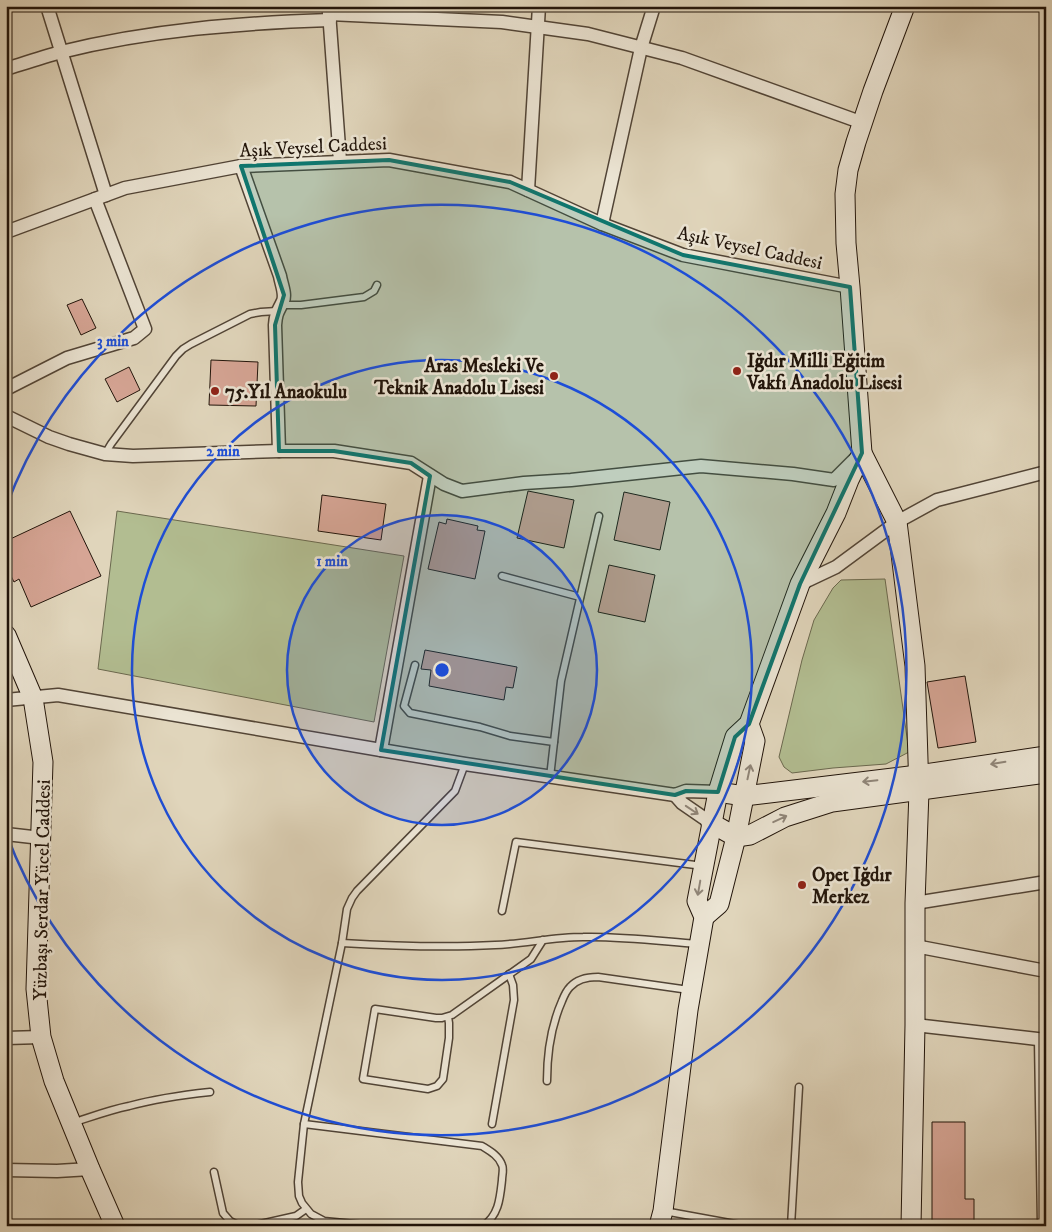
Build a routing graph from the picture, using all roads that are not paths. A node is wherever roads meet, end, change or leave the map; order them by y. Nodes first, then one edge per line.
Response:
1 (47, 6) edge
2 (539, 6) edge
3 (654, 6) edge
4 (901, 7) edge
5 (329, 13) edge
6 (538, 27) junction
7 (642, 48) junction
8 (61, 52) junction
9 (6, 69) edge
10 (863, 123) junction
11 (340, 161) junction
12 (242, 166) junction
13 (528, 190) junction
14 (100, 197) junction
15 (602, 224) junction
16 (6, 232) edge
17 (377, 285) dead end
18 (850, 287) junction
19 (279, 308) junction
20 (6, 389) edge
21 (6, 416) edge
22 (279, 451) junction
23 (862, 452) junction
24 (105, 454) junction
25 (1046, 472) edge
26 (430, 476) junction
27 (599, 516) dead end
28 (896, 522) junction
29 (502, 576) dead end
30 (800, 584) junction
31 (580, 597) junction
32 (6, 635) edge
33 (415, 665) dead end
34 (33, 698) junction
35 (6, 700) edge
36 (749, 724) junction
37 (554, 742) junction
38 (381, 750) junction
39 (1046, 756) edge
40 (465, 764) junction
41 (1046, 774) edge
42 (550, 776) junction
43 (919, 783) junction
44 (718, 792) junction
45 (675, 795) junction
46 (744, 796) junction
47 (711, 822) junction
48 (6, 834) edge
49 (736, 837) junction
50 (41, 838) junction
51 (703, 866) junction
52 (1046, 882) edge
53 (915, 903) junction
54 (502, 911) dead end
55 (704, 917) junction
56 (543, 940) junction
57 (342, 943) junction
58 (699, 944) junction
59 (915, 946) junction
60 (1046, 971) edge
61 (509, 974) junction
62 (691, 991) junction
63 (448, 1017) junction
64 (915, 1025) junction
65 (6, 1038) edge
66 (41, 1038) junction
67 (1043, 1040) edge
68 (546, 1081) dead end
69 (799, 1087) dead end
70 (210, 1092) dead end
71 (71, 1124) junction
72 (304, 1124) junction
73 (492, 1124) dead end
74 (90, 1169) junction
75 (6, 1170) edge
76 (214, 1172) dead end
77 (1044, 1175) edge
78 (306, 1209) junction
79 (661, 1218) edge
80 (115, 1226) edge
81 (240, 1226) edge
82 (251, 1226) edge
83 (375, 1226) edge
84 (483, 1226) edge
85 (746, 1226) edge
86 (791, 1226) edge
87 (911, 1226) edge
88 (1044, 1226) edge

1 - 8 street
2 - 6 street
3 - 7 street
4 - 10 street
5 - 6 street
5 - 8 street
5 - 11 street
6 - 7 street
6 - 13 street
7 - 10 street
7 - 15 street
8 - 9 street
8 - 14 street
10 - 18 street
11 - 12 street, Aşık Veysel Caddesi
11 - 13 street, Aşık Veysel Caddesi
12 - 14 street, Aşık Veysel Caddesi
12 - 19 street
13 - 15 street, Aşık Veysel Caddesi
14 - 16 street, Aşık Veysel Caddesi
14 - 20 street
15 - 18 street, Aşık Veysel Caddesi
17 - 19 lane
18 - 23 street
19 - 22 street
19 - 24 lane
21 - 24 street
22 - 24 street
22 - 26 street
23 - 26 street
23 - 28 street
23 - 30 street
25 - 28 street
26 - 38 street
27 - 31 lane
28 - 30 street
28 - 43 street
29 - 31 lane
30 - 36 street
31 - 37 lane
32 - 34 street, Yüzbaşı Serdar Yücel Caddesi
33 - 37 lane
34 - 35 street
34 - 38 street
34 - 50 street, Yüzbaşı Serdar Yücel Caddesi
36 - 44 street
46 -> 36 street
37 - 42 lane
38 - 40 street
39 -> 43 street
40 - 42 street
40 - 57 lane
41 - 43 street
42 - 45 street
43 -> 46 street
49 -> 43 street
43 - 53 street
44 - 45 street
44 - 46 street
44 - 47 street
45 -> 47 street
46 - 49 street
47 - 49 street
47 - 51 street
48 - 50 street
49 - 55 street
50 - 66 street, Yüzbaşı Serdar Yücel Caddesi
51 - 54 lane
51 -> 55 street
52 - 53 street
53 - 59 street
55 - 58 street
56 - 57 lane
56 - 58 lane
56 - 61 lane
57 - 72 lane
58 - 62 street
59 - 60 street
59 - 64 street
61 - 63 lane
61 - 73 lane
62 - 68 lane
62 - 79 street
63 - 63 lane
64 - 67 street
64 - 87 street
65 - 66 street
66 - 71 street, Yüzbaşı Serdar Yücel Caddesi
67 - 77 street
69 - 86 lane
70 - 71 lane
71 - 74 street, Yüzbaşı Serdar Yücel Caddesi
72 - 78 lane
72 - 84 lane
74 - 75 street
74 - 80 street, Yüzbaşı Serdar Yücel Caddesi
76 - 81 lane
77 - 88 street
78 - 82 lane
78 - 83 lane
79 - 85 lane

